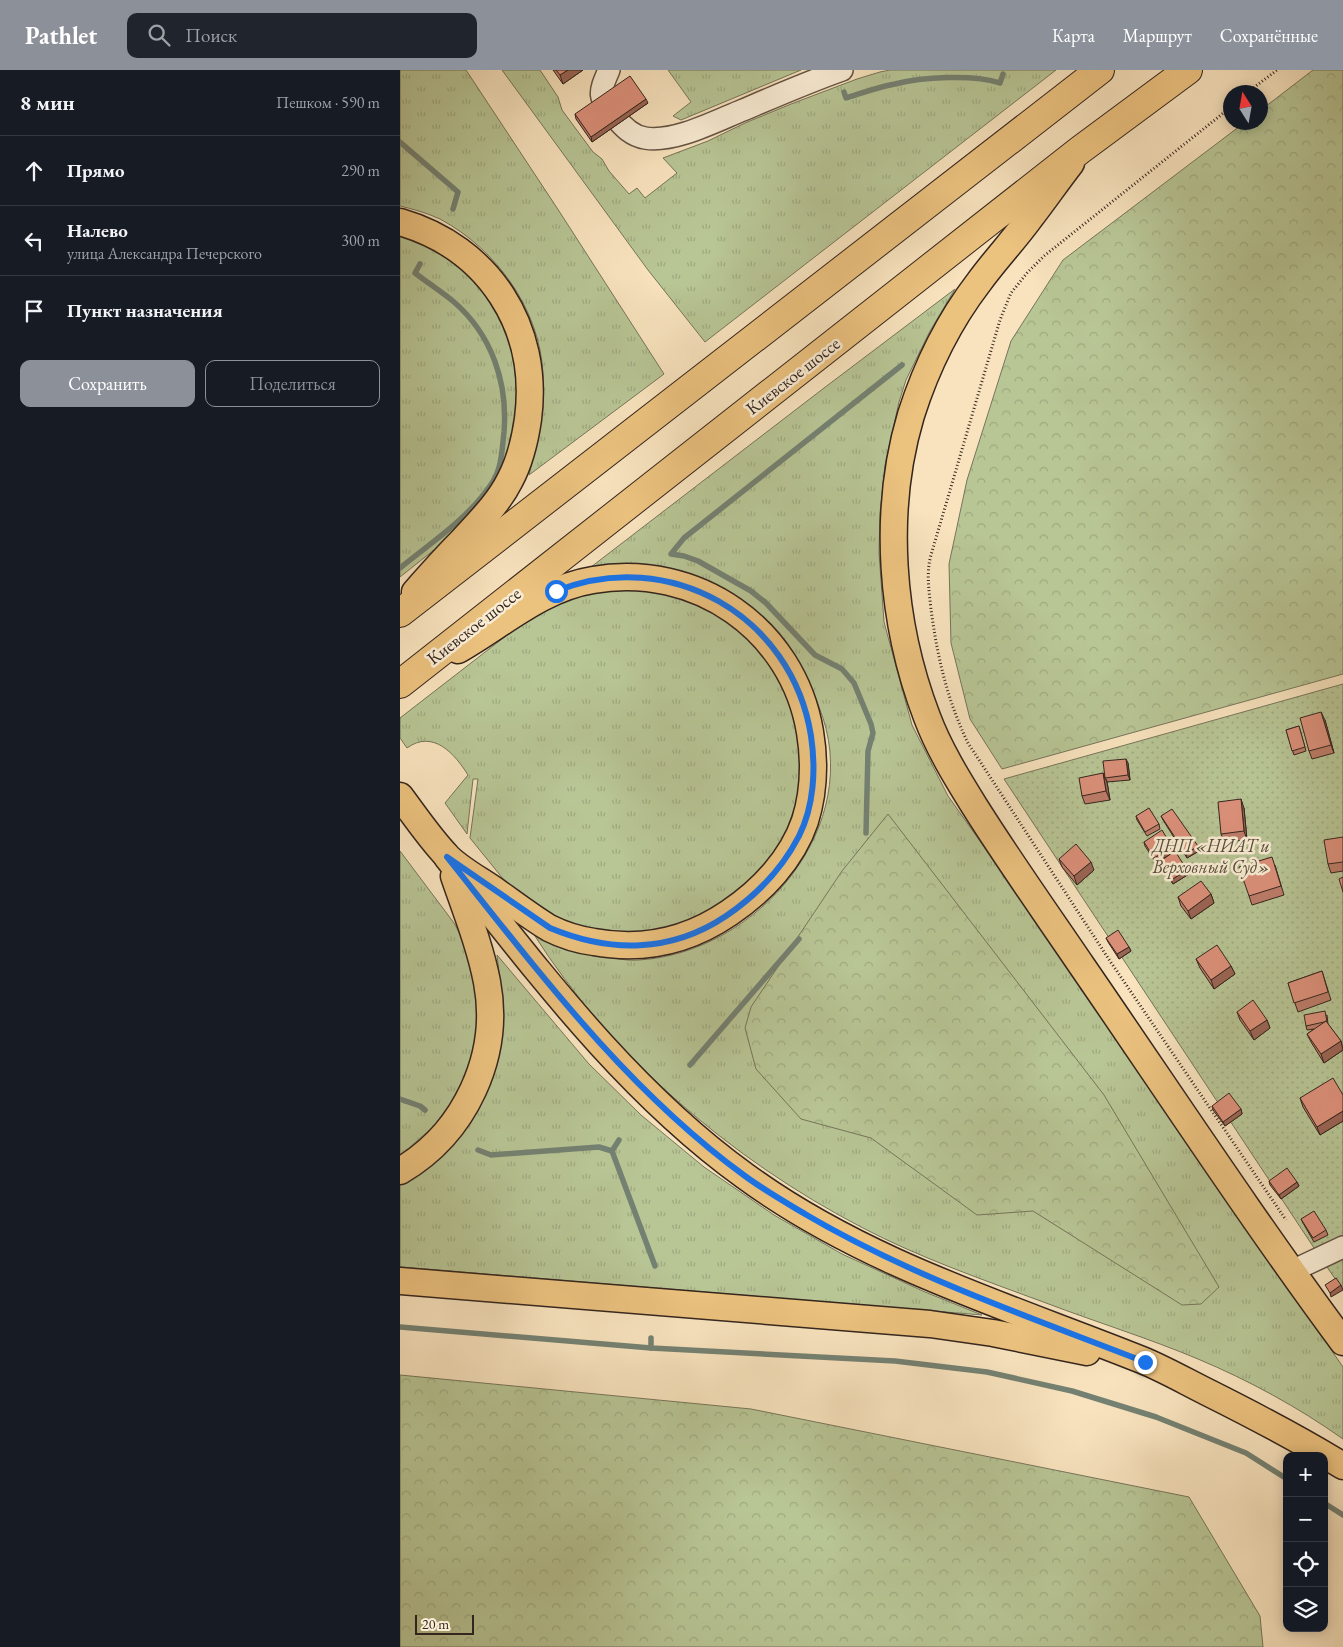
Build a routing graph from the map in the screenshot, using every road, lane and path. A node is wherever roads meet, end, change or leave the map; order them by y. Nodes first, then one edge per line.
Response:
1 (609, 70) edge
2 (842, 70) edge
3 (1100, 70) edge
4 (1188, 70) edge
5 (1277, 70) edge
6 (1257, 85) edge
7 (1223, 113) edge
8 (1080, 150) junction
9 (400, 222) edge
10 (400, 608) edge
11 (400, 614) edge
12 (407, 679) edge
13 (400, 796) edge
14 (447, 857) junction
15 (400, 1171) edge
16 (1291, 1228) dead end
17 (1343, 1247) edge
18 (1292, 1271) junction
19 (400, 1281) edge
20 (1343, 1342) edge
21 (1145, 1362) junction
22 (1343, 1466) edge

1 - 2 street
3 - 11 highway
4 - 8 highway, Киевское шоссе
5 - 6 path
7 - 16 path
8 - 12 highway, Киевское шоссе
8 - 18 main road
9 - 10 main road
12 - 14 main road
13 - 14 main road
14 - 15 main road
14 - 21 main road
17 - 18 street
18 - 20 main road
19 - 21 main road
21 - 22 main road

